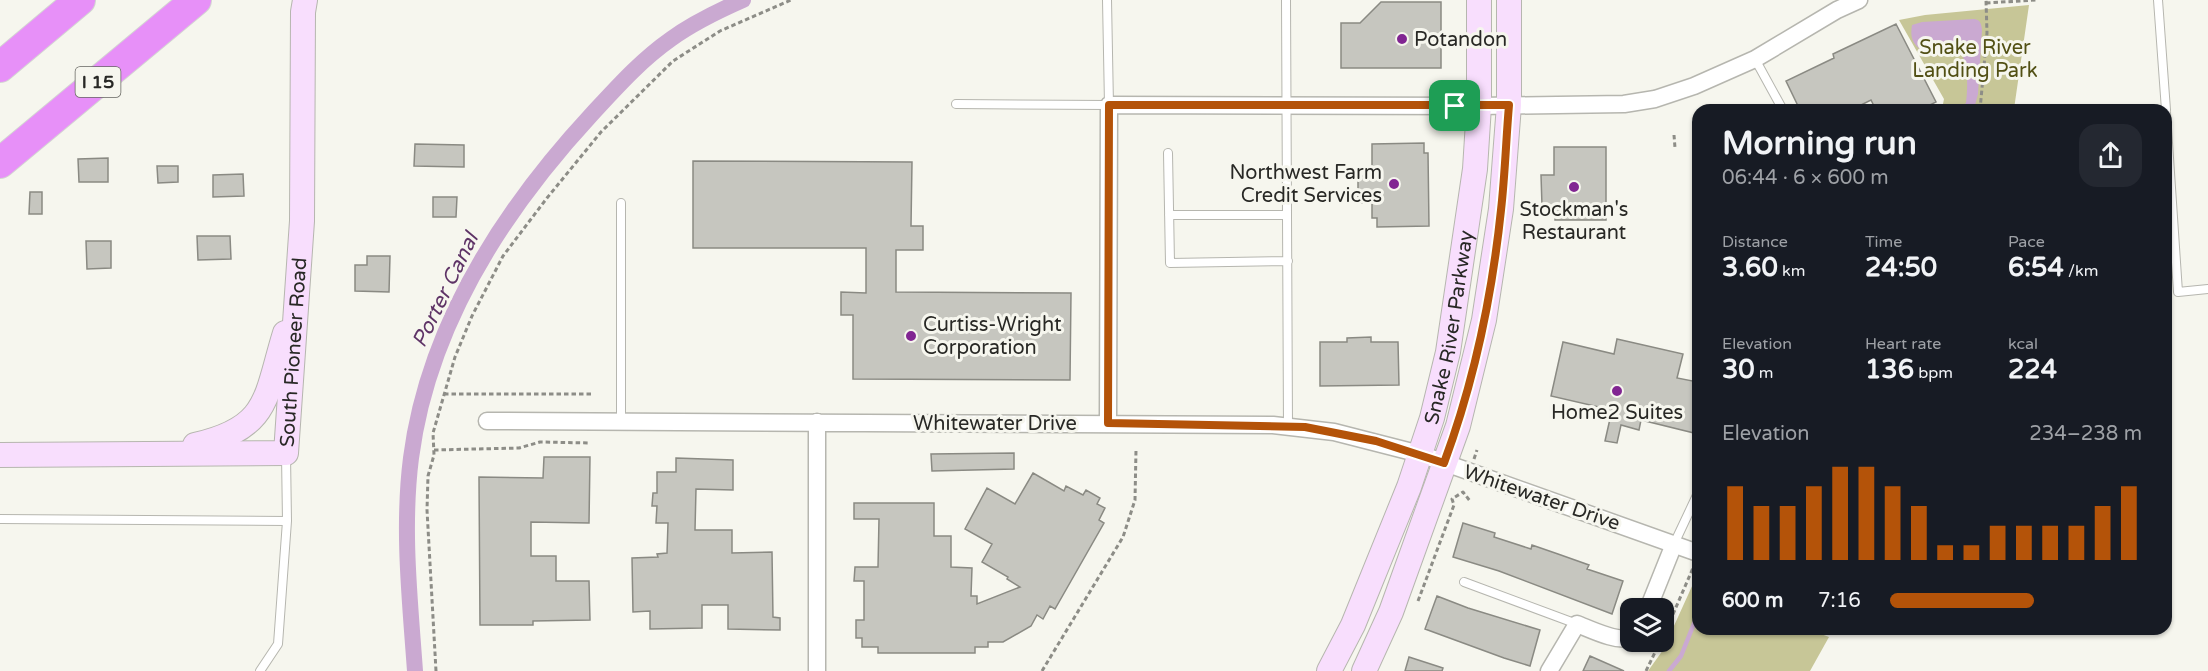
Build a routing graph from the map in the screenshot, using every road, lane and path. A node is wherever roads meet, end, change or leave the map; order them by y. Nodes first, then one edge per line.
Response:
1 (80, 0) edge
2 (196, 0) edge
3 (305, 0) edge
4 (790, 0) edge
5 (1107, 0) edge
6 (1286, 0) edge
7 (1479, 0) edge
8 (1509, 0) edge
9 (1859, 0) edge
10 (2036, 0) edge
11 (2158, 0) edge
12 (1986, 2) edge
13 (1755, 59) junction
14 (0, 67) edge
15 (956, 104) dead end
16 (1780, 104) edge
17 (1981, 104) edge
18 (2165, 104) edge
19 (1109, 105) junction
20 (1287, 105) junction
21 (1509, 105) junction
22 (1479, 106) junction
23 (1674, 135) dead end
24 (1675, 148) dead end
25 (1168, 153) dead end
26 (0, 163) edge
27 (621, 202) dead end
28 (2172, 202) edge
29 (1169, 215) junction
30 (1287, 215) junction
31 (1288, 261) junction
32 (2208, 289) edge
33 (297, 294) junction
34 (444, 394) junction
35 (591, 394) dead end
36 (487, 421) dead end
37 (621, 422) junction
38 (818, 422) junction
39 (1108, 423) junction
40 (1288, 426) junction
41 (590, 443) dead end
42 (434, 450) junction
43 (1136, 450) dead end
44 (286, 453) junction
45 (160, 454) junction
46 (1420, 454) junction
47 (0, 455) edge
48 (1444, 463) junction
49 (1470, 501) dead end
50 (1692, 506) edge
51 (0, 519) edge
52 (287, 520) junction
53 (1674, 544) junction
54 (1692, 556) edge
55 (1692, 568) edge
56 (1464, 582) dead end
57 (1652, 598) edge
58 (1414, 609) dead end
59 (1674, 611) edge
60 (1577, 624) junction
61 (1620, 638) edge
62 (1655, 652) edge
63 (260, 671) edge
64 (436, 671) edge
65 (817, 671) edge
66 (1042, 671) edge
67 (1329, 671) edge
68 (1364, 671) edge
69 (1549, 671) edge
70 (1646, 671) edge

1 - 14 highway
2 - 26 highway, I 15
3 - 33 street, South Pioneer Road
4 - 34 path
5 - 19 lane
6 - 20 lane
7 - 22 street, Snake River Parkway
8 - 21 street, Snake River Parkway
9 - 13 street
10 - 12 path
11 - 18 lane
12 - 17 path
13 - 16 lane
13 - 21 street
15 - 19 lane
19 - 20 street
19 - 39 street
20 - 22 street
20 - 30 lane
21 - 22 street
21 - 48 street, Snake River Parkway
22 - 46 street, Snake River Parkway
23 - 24 path
25 - 29 lane
27 - 37 lane
28 - 32 lane
29 - 30 lane
29 - 31 lane
30 - 31 lane
31 - 40 lane
33 - 44 street, South Pioneer Road
33 - 45 street
34 - 35 path
34 - 42 path
36 - 37 street, Whitewater Drive
37 - 38 street, Whitewater Drive
38 - 39 street, Whitewater Drive
38 - 65 street
39 - 40 street, Whitewater Drive
40 - 46 street, Whitewater Drive
41 - 42 path
42 - 64 path
43 - 66 path
44 - 45 street, South Pioneer Road
44 - 52 lane
45 - 47 street, South Pioneer Road
46 - 48 street, Whitewater Drive
46 - 67 street, Snake River Parkway
48 - 53 street, Whitewater Drive
48 - 68 street, Snake River Parkway
49 - 58 path
50 - 53 lane
51 - 52 lane
52 - 63 lane
53 - 54 street, Whitewater Drive
53 - 57 street
55 - 59 path
56 - 60 lane
60 - 61 street
60 - 69 street
62 - 70 path

